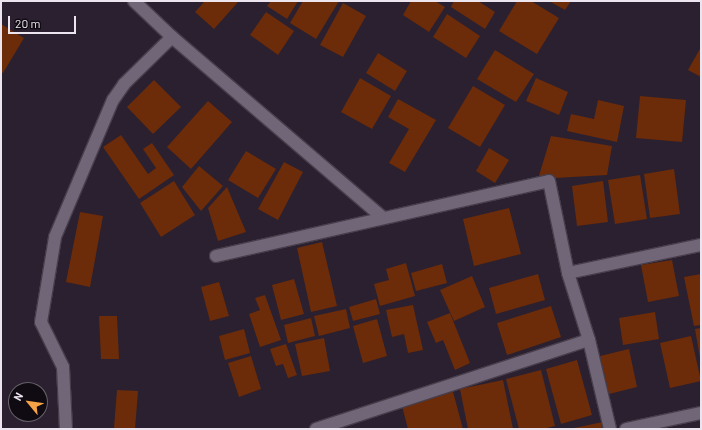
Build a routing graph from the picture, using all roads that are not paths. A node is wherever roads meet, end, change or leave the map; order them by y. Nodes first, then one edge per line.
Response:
1 (134, 1) edge
2 (172, 37) junction
3 (382, 217) junction
4 (701, 245) edge
5 (216, 256) dead end
6 (568, 273) junction
7 (589, 340) junction
8 (701, 413) edge
9 (66, 429) edge
10 (316, 429) edge
11 (610, 429) edge
12 (626, 429) edge

1 - 2 street
2 - 3 street
2 - 9 street
3 - 5 street
3 - 6 street
4 - 6 street
6 - 7 street
7 - 10 street
7 - 11 street
8 - 12 street

